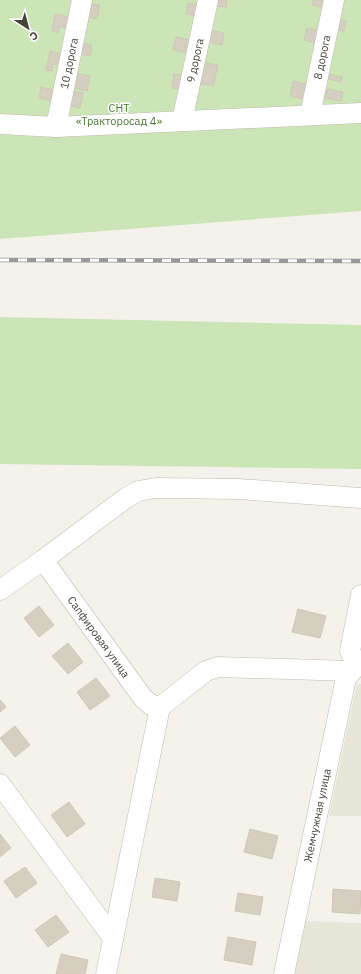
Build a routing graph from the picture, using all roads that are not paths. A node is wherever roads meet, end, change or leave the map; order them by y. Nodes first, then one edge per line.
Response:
1 (82, 0) edge
2 (208, 0) edge
3 (334, 0) edge
4 (361, 112) edge
5 (310, 115) junction
6 (182, 121) junction
7 (0, 124) edge
8 (56, 127) junction
9 (361, 498) edge
10 (43, 560) junction
11 (0, 590) edge
12 (361, 595) edge
13 (357, 667) edge
14 (160, 707) junction
15 (0, 784) edge
16 (113, 938) junction
17 (106, 974) edge
18 (284, 974) edge

1 - 8 street, 10 дорога
2 - 6 street, 9 дорога
3 - 5 street, 8 дорога
4 - 5 street
5 - 6 street
6 - 8 street
7 - 8 street
9 - 10 street
10 - 11 street
10 - 14 street, Сапфировая улица
12 - 13 street
13 - 14 street
13 - 18 street, Жемчужная улица
14 - 16 street
15 - 16 street
16 - 17 street

